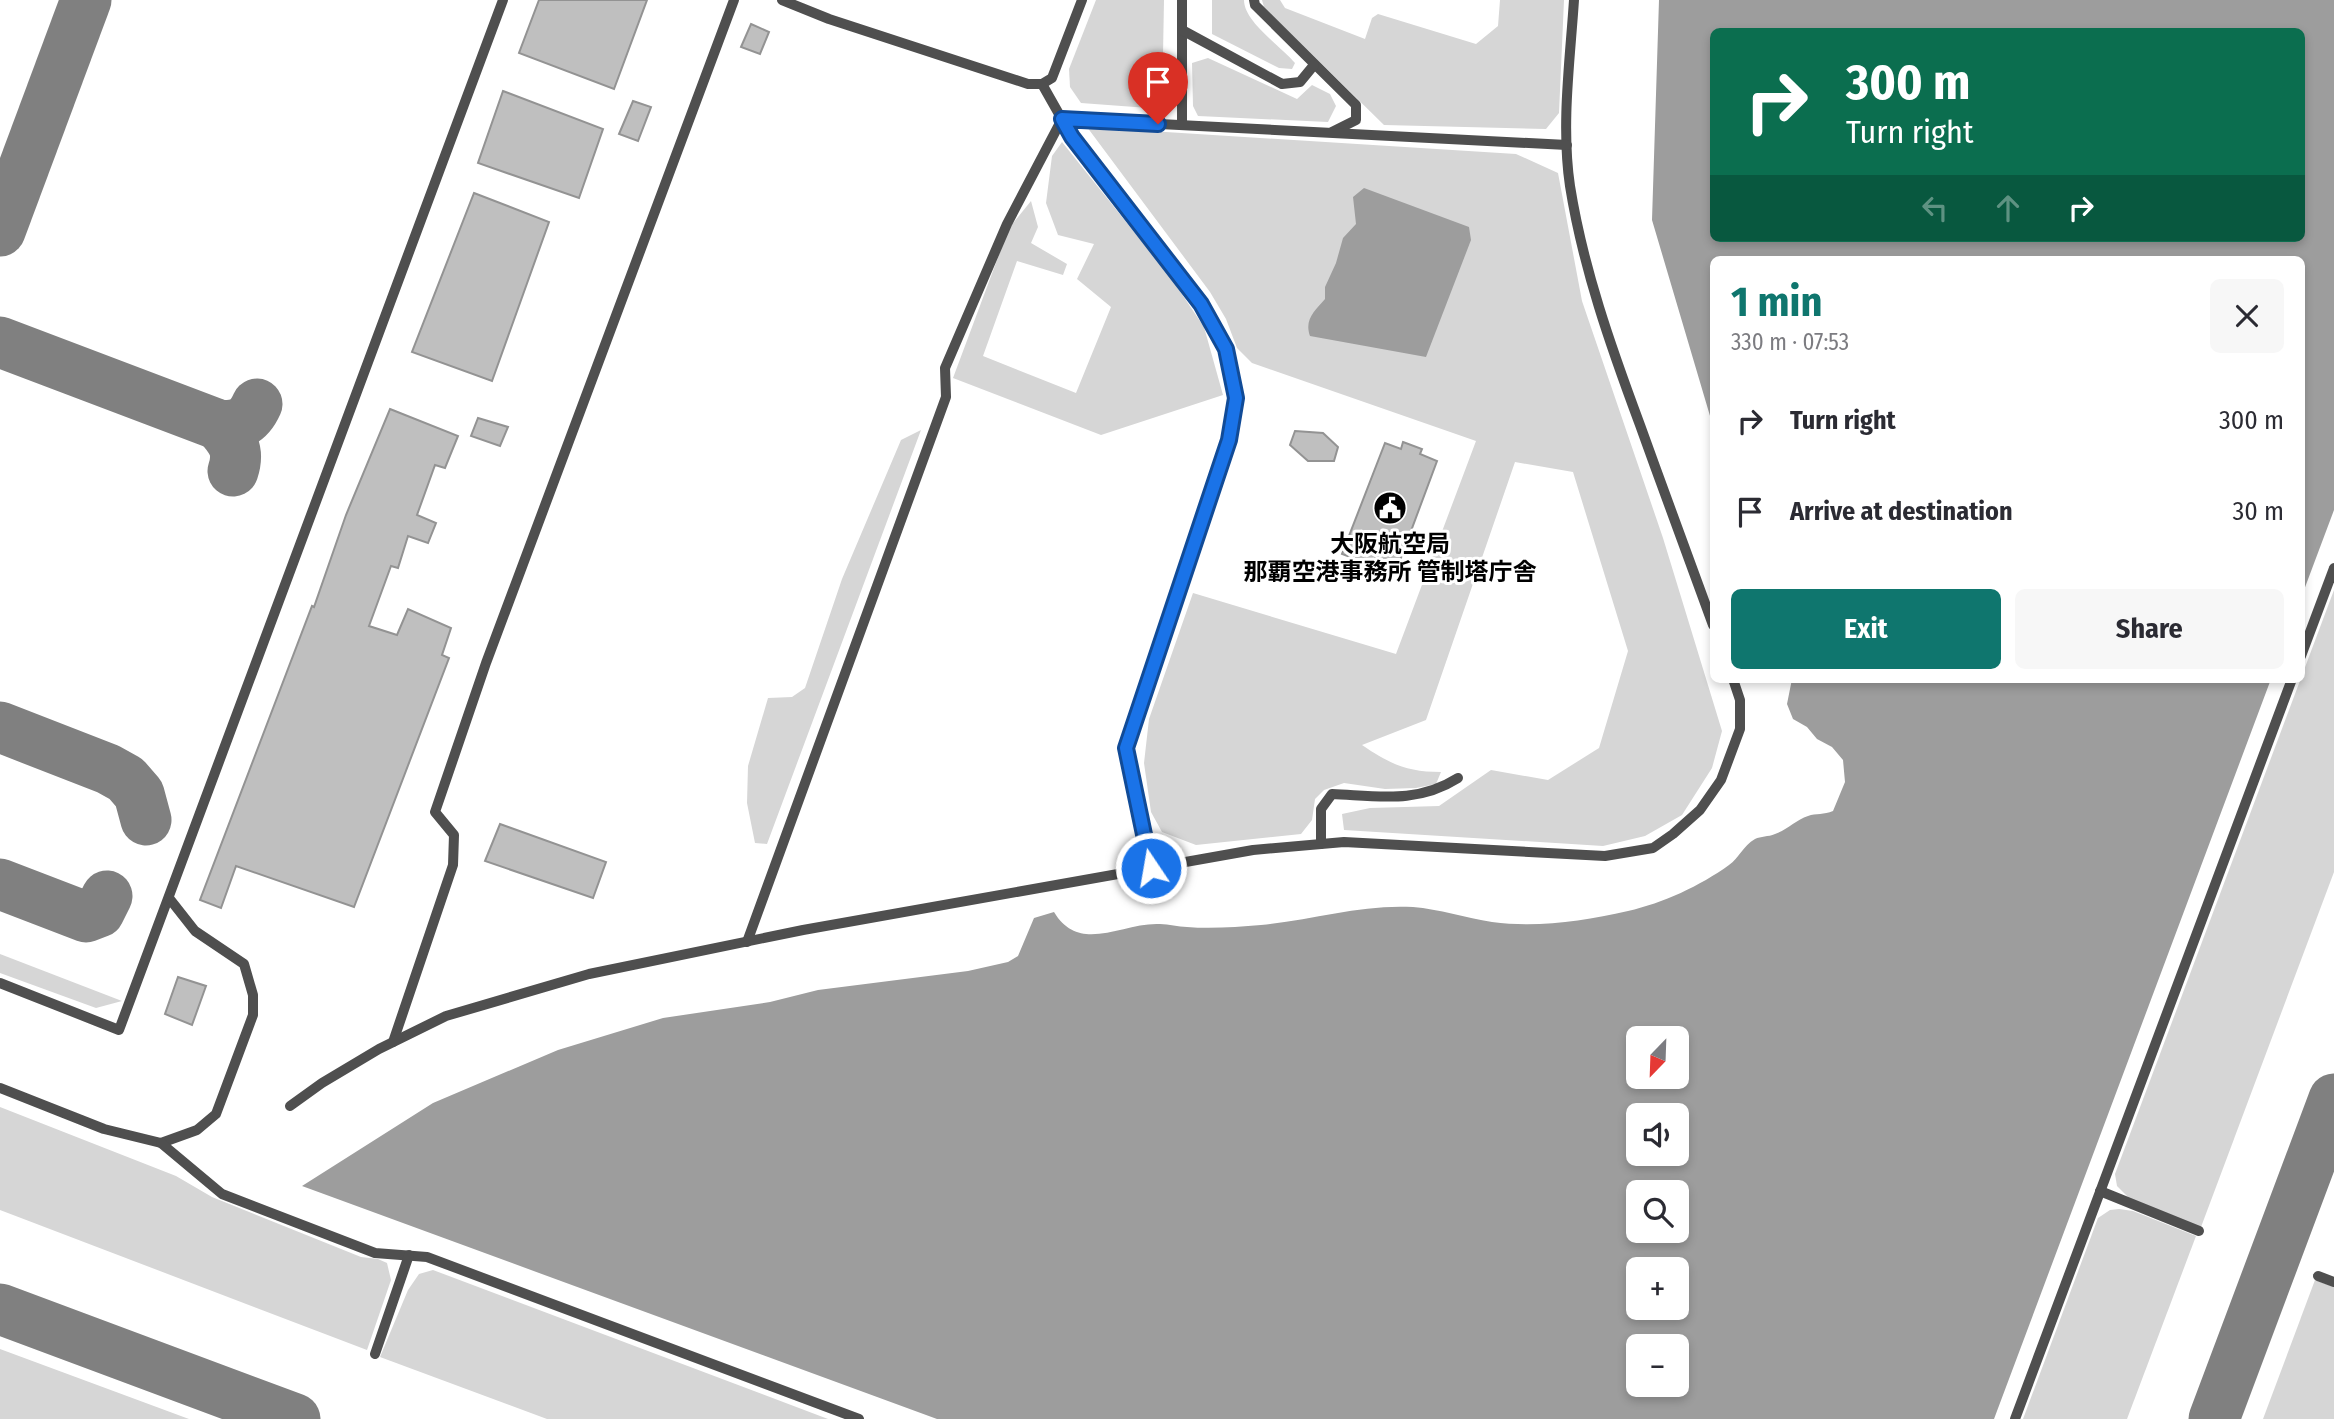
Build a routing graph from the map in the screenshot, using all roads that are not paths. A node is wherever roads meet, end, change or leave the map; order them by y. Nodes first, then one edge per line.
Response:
1 (503, 0) edge
2 (734, 0) edge
3 (782, 0) edge
4 (1082, 0) edge
5 (1182, 0) edge
6 (1254, 0) edge
7 (1574, 0) edge
8 (1182, 30) junction
9 (1314, 65) junction
10 (1042, 84) junction
11 (1062, 119) junction
12 (1182, 125) junction
13 (1329, 133) junction
14 (1567, 145) junction
15 (2334, 568) edge
16 (1710, 617) edge
17 (2305, 645) edge
18 (1734, 683) edge
19 (2290, 683) edge
20 (1458, 778) dead end
21 (1321, 844) junction
22 (1151, 868) junction
23 (169, 898) junction
24 (747, 942) junction
25 (0, 983) edge
26 (393, 1042) junction
27 (0, 1088) edge
28 (290, 1106) dead end
29 (161, 1143) junction
30 (2100, 1191) junction
31 (2199, 1231) dead end
32 (409, 1255) junction
33 (2318, 1276) dead end
34 (2334, 1282) edge
35 (375, 1354) dead end
36 (859, 1419) edge
37 (2015, 1419) edge

1 - 23 lane
2 - 26 lane
3 - 10 lane
4 - 10 lane
5 - 8 lane
6 - 9 lane
7 - 14 lane
8 - 9 lane
8 - 12 lane
9 - 13 lane
10 - 11 lane
11 - 12 lane
11 - 22 lane
11 - 24 lane
12 - 13 lane
13 - 14 lane
14 - 16 lane
15 - 17 lane
18 - 21 lane
19 - 30 lane
20 - 21 lane
21 - 22 lane
22 - 24 lane
23 - 25 lane
23 - 29 lane
24 - 26 lane
26 - 28 lane
27 - 29 lane
29 - 32 lane
30 - 31 lane
30 - 37 lane
32 - 35 lane
32 - 36 lane
33 - 34 lane

